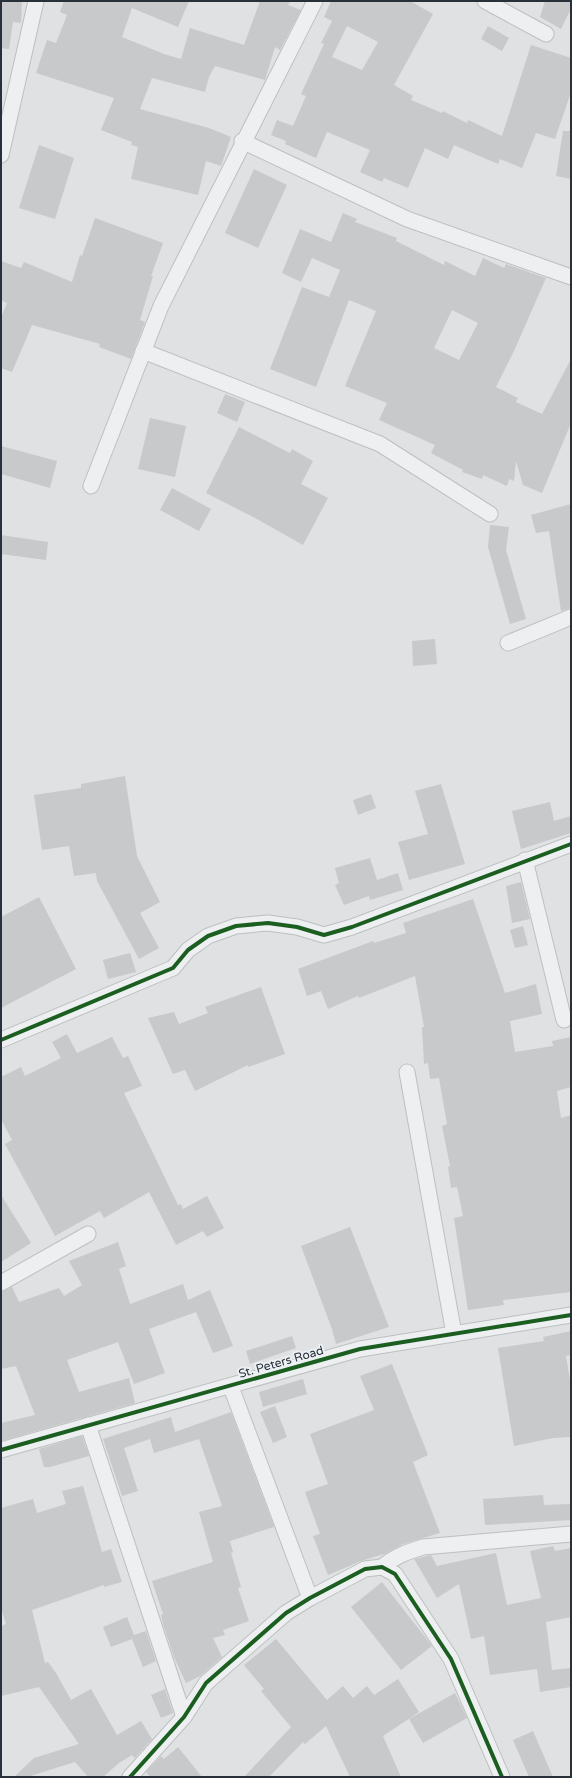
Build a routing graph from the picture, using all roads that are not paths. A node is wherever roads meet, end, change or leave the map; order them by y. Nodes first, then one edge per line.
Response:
1 (36, 1) edge
2 (315, 1) edge
3 (485, 1) edge
4 (546, 34) dead end
5 (242, 142) junction
6 (1, 155) edge
7 (571, 277) edge
8 (143, 351) junction
9 (90, 486) dead end
10 (490, 514) dead end
11 (571, 617) edge
12 (508, 643) dead end
13 (571, 844) edge
14 (525, 860) junction
15 (564, 1020) dead end
16 (1, 1040) edge
17 (407, 1072) dead end
18 (88, 1234) dead end
19 (1, 1283) edge
20 (571, 1315) edge
21 (454, 1334) junction
22 (231, 1386) junction
23 (88, 1425) junction
24 (1, 1450) edge
25 (571, 1534) edge
26 (382, 1567) junction
27 (310, 1598) junction
28 (184, 1716) junction
29 (130, 1777) edge
30 (502, 1777) edge

1 - 6 street
2 - 5 street
3 - 4 street
5 - 7 street
5 - 8 street
8 - 9 street
8 - 10 street
11 - 12 street
13 - 14 street
14 - 15 street
14 - 16 street
17 - 21 street
18 - 19 street
20 - 21 street, St. Peters Road
21 - 22 street, St. Peters Road
22 - 23 street, St. Peters Road
22 - 27 street
23 - 24 street, St. Peters Road
23 - 28 street
25 - 26 street
26 - 27 street
26 - 30 street
27 - 28 street
28 - 29 street

